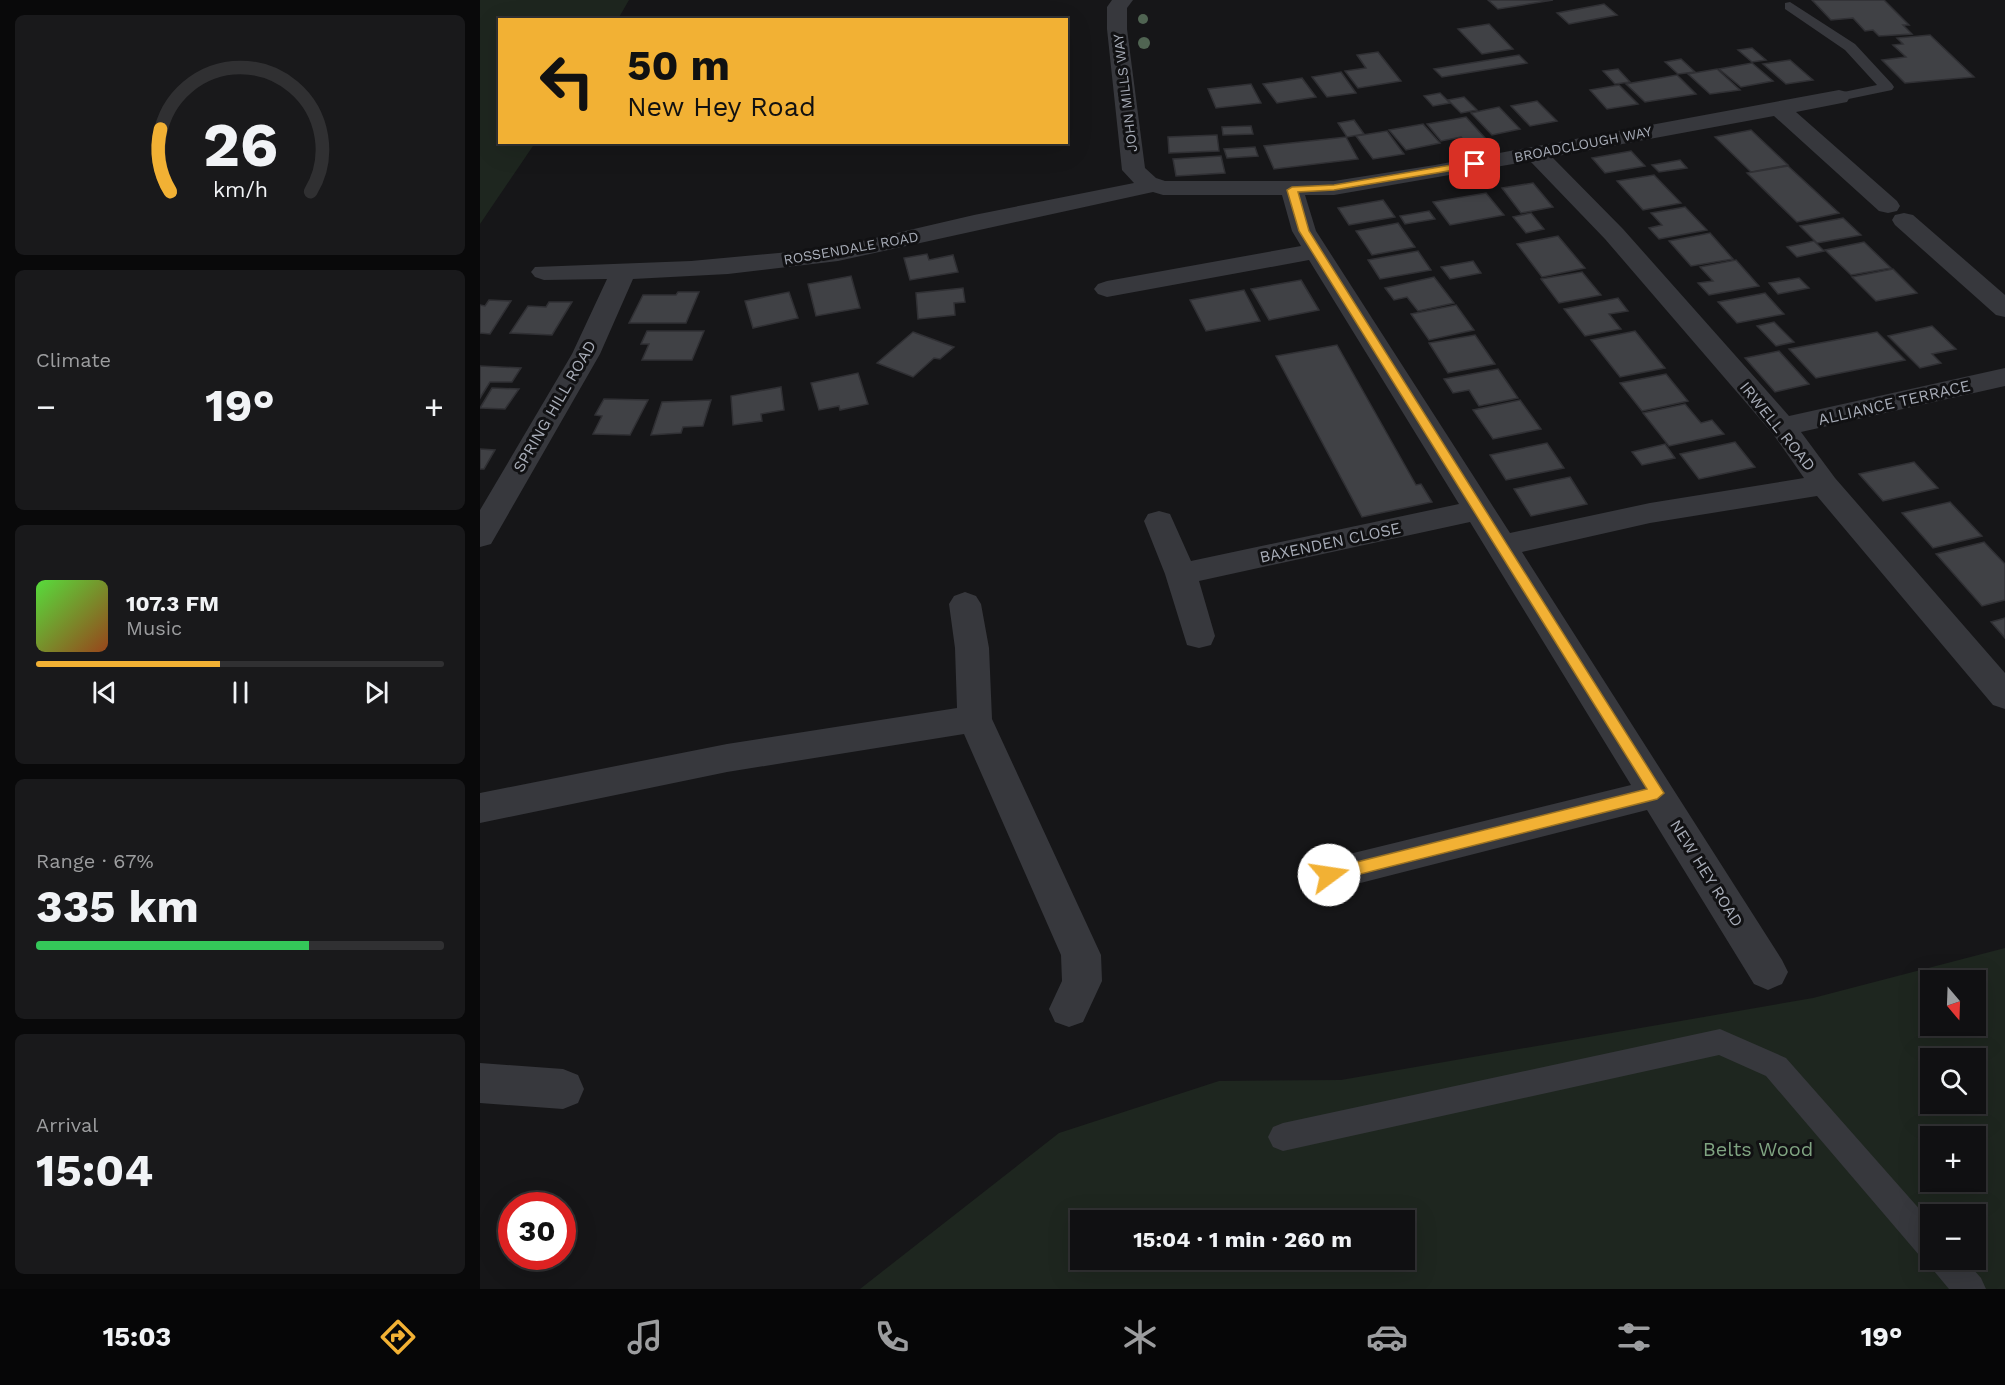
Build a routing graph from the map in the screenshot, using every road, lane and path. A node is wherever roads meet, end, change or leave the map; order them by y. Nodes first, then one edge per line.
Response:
1 (1123, 0) edge
2 (1791, 6) dead end
3 (1839, 97) joint
4 (1778, 107) junction
5 (1535, 153) junction
6 (1150, 184) junction
7 (1292, 190) junction
8 (1317, 251) junction
9 (544, 272) dead end
10 (622, 273) junction
11 (1107, 290) dead end
12 (2005, 309) edge
13 (2005, 377) edge
14 (1783, 427) junction
15 (1824, 485) junction
16 (1479, 510) junction
17 (1159, 521) dead end
18 (480, 536) edge
19 (1502, 546) junction
20 (1181, 574) junction
21 (965, 604) dead end
22 (1199, 636) dead end
23 (2005, 696) edge
24 (975, 719) junction
25 (1657, 793) junction
26 (480, 808) edge
27 (1329, 875) dead end
28 (1768, 972) dead end
29 (1069, 1009) dead end
30 (480, 1083) edge
31 (563, 1089) dead end
32 (1283, 1137) dead end
33 (1920, 1233) edge
34 (1954, 1270) edge
35 (1970, 1289) edge

1 - 6 street, JOHN MILLS WAY
2 - 3 lane
3 - 4 street, BROADCLOUGH WAY
4 - 5 street, BROADCLOUGH WAY
4 - 12 street
5 - 7 street, BROADCLOUGH WAY
5 - 14 street, IRWELL ROAD
6 - 7 street, BROADCLOUGH WAY
6 - 10 street, ROSSENDALE ROAD
7 - 8 street, NEW HEY ROAD
8 - 11 street
8 - 16 street, NEW HEY ROAD
9 - 10 street, ROSSENDALE ROAD
10 - 18 street, SPRING HILL ROAD
13 - 14 street, ALLIANCE TERRACE
14 - 15 street, IRWELL ROAD
15 - 19 street, IRWELL ROAD
15 - 23 street
16 - 19 street, NEW HEY ROAD
16 - 20 street, BAXENDEN CLOSE
17 - 20 street
19 - 25 street, NEW HEY ROAD
20 - 22 street
21 - 24 street
24 - 26 street
24 - 29 street
25 - 27 street
25 - 28 street, NEW HEY ROAD
30 - 31 street
32 - 33 lane
34 - 35 lane

